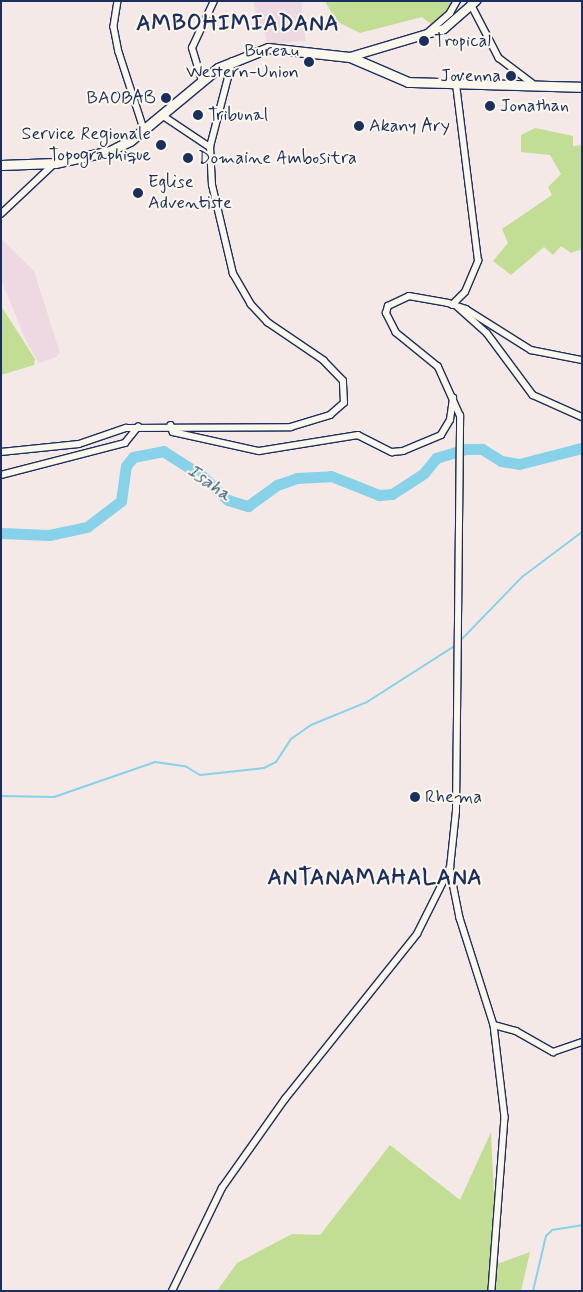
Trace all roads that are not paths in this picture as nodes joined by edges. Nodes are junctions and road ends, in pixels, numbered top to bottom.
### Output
1 (118, 1) edge
2 (214, 1) edge
3 (457, 1) edge
4 (473, 3) edge
5 (424, 37) junction
6 (350, 57) junction
7 (232, 62) junction
8 (202, 80) junction
9 (532, 84) junction
10 (456, 85) junction
11 (582, 87) edge
12 (162, 115) junction
13 (144, 129) junction
14 (210, 147) junction
15 (55, 163) junction
16 (1, 165) edge
17 (1, 214) edge
18 (455, 306) junction
19 (582, 360) edge
20 (453, 394) junction
21 (582, 417) edge
22 (171, 426) junction
23 (138, 427) junction
24 (1, 452) edge
25 (1, 475) edge
26 (450, 868) junction
27 (494, 1025) junction
28 (582, 1042) edge
29 (172, 1291) edge
30 (492, 1291) edge

1 - 13 street
2 - 8 street
3 - 5 street
4 - 5 street
4 - 9 street
5 - 6 street
6 - 7 main road
6 - 10 main road
7 - 8 main road
7 - 14 street
8 - 12 main road
9 - 10 main road
9 - 11 main road
10 - 18 street
12 - 13 main road
12 - 14 street
13 - 15 main road
14 - 22 street
15 - 16 main road
15 - 17 street
18 - 19 street
18 - 20 street
18 - 21 street
20 - 22 street
20 - 26 street
22 - 23 street
23 - 24 street
23 - 25 street
26 - 27 street
26 - 29 street
27 - 28 street
27 - 30 street

